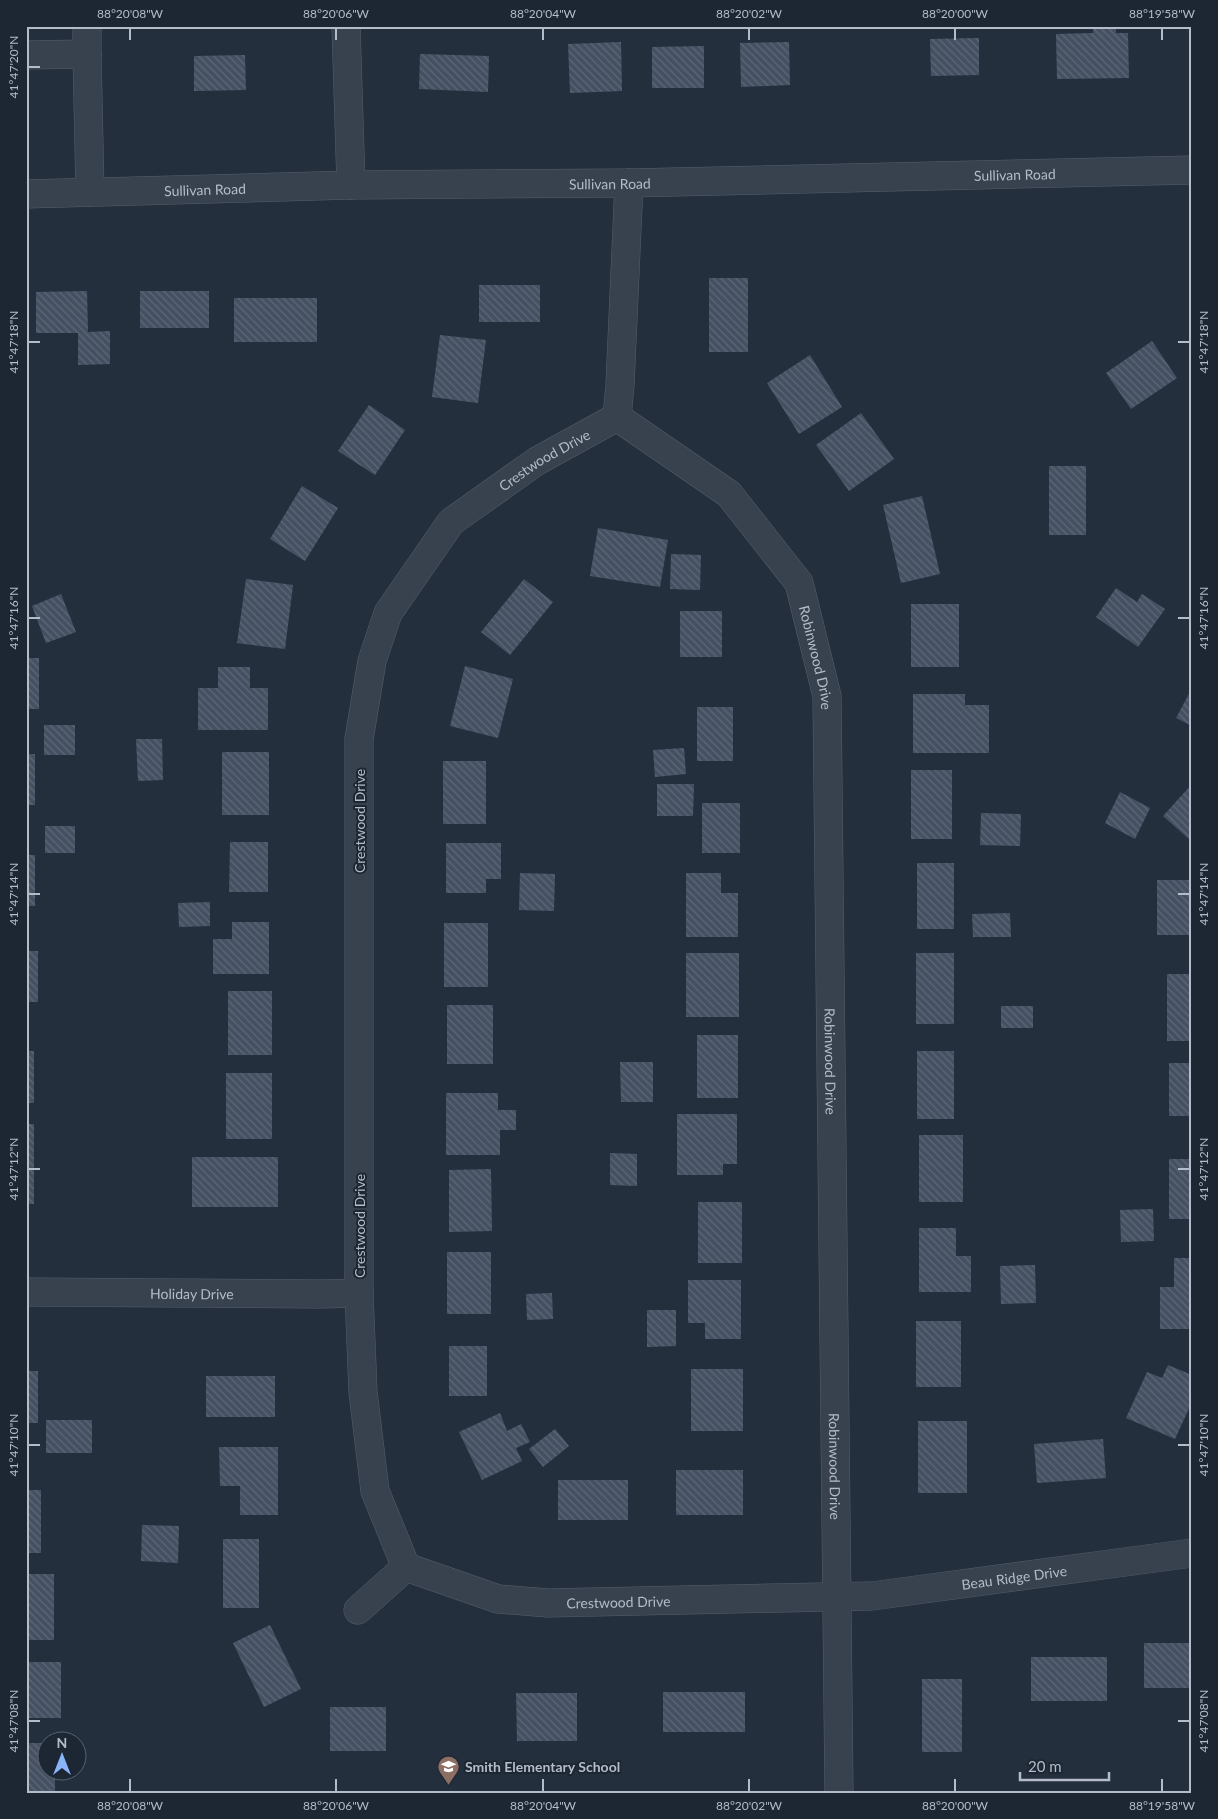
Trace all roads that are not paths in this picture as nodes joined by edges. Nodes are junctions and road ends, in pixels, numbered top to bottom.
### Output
1 (87, 26) edge
2 (346, 26) edge
3 (87, 54) junction
4 (26, 55) edge
5 (1192, 170) edge
6 (628, 183) junction
7 (351, 185) junction
8 (90, 192) junction
9 (26, 194) edge
10 (617, 417) junction
11 (26, 1292) edge
12 (359, 1293) junction
13 (1192, 1553) edge
14 (406, 1566) junction
15 (836, 1596) junction
16 (358, 1610) dead end
17 (839, 1793) edge

1 - 3 street
2 - 7 street
3 - 4 street
3 - 8 street
5 - 6 street, Sullivan Road
6 - 7 street, Sullivan Road
6 - 10 street
7 - 8 street, Sullivan Road
8 - 9 street, Sullivan Road
10 - 12 street, Crestwood Drive
10 - 15 street, Robinwood Drive
11 - 12 street, Holiday Drive
12 - 14 street, Crestwood Drive
13 - 15 street, Beau Ridge Drive
14 - 15 street, Crestwood Drive
14 - 16 street
15 - 17 street, Robinwood Drive

